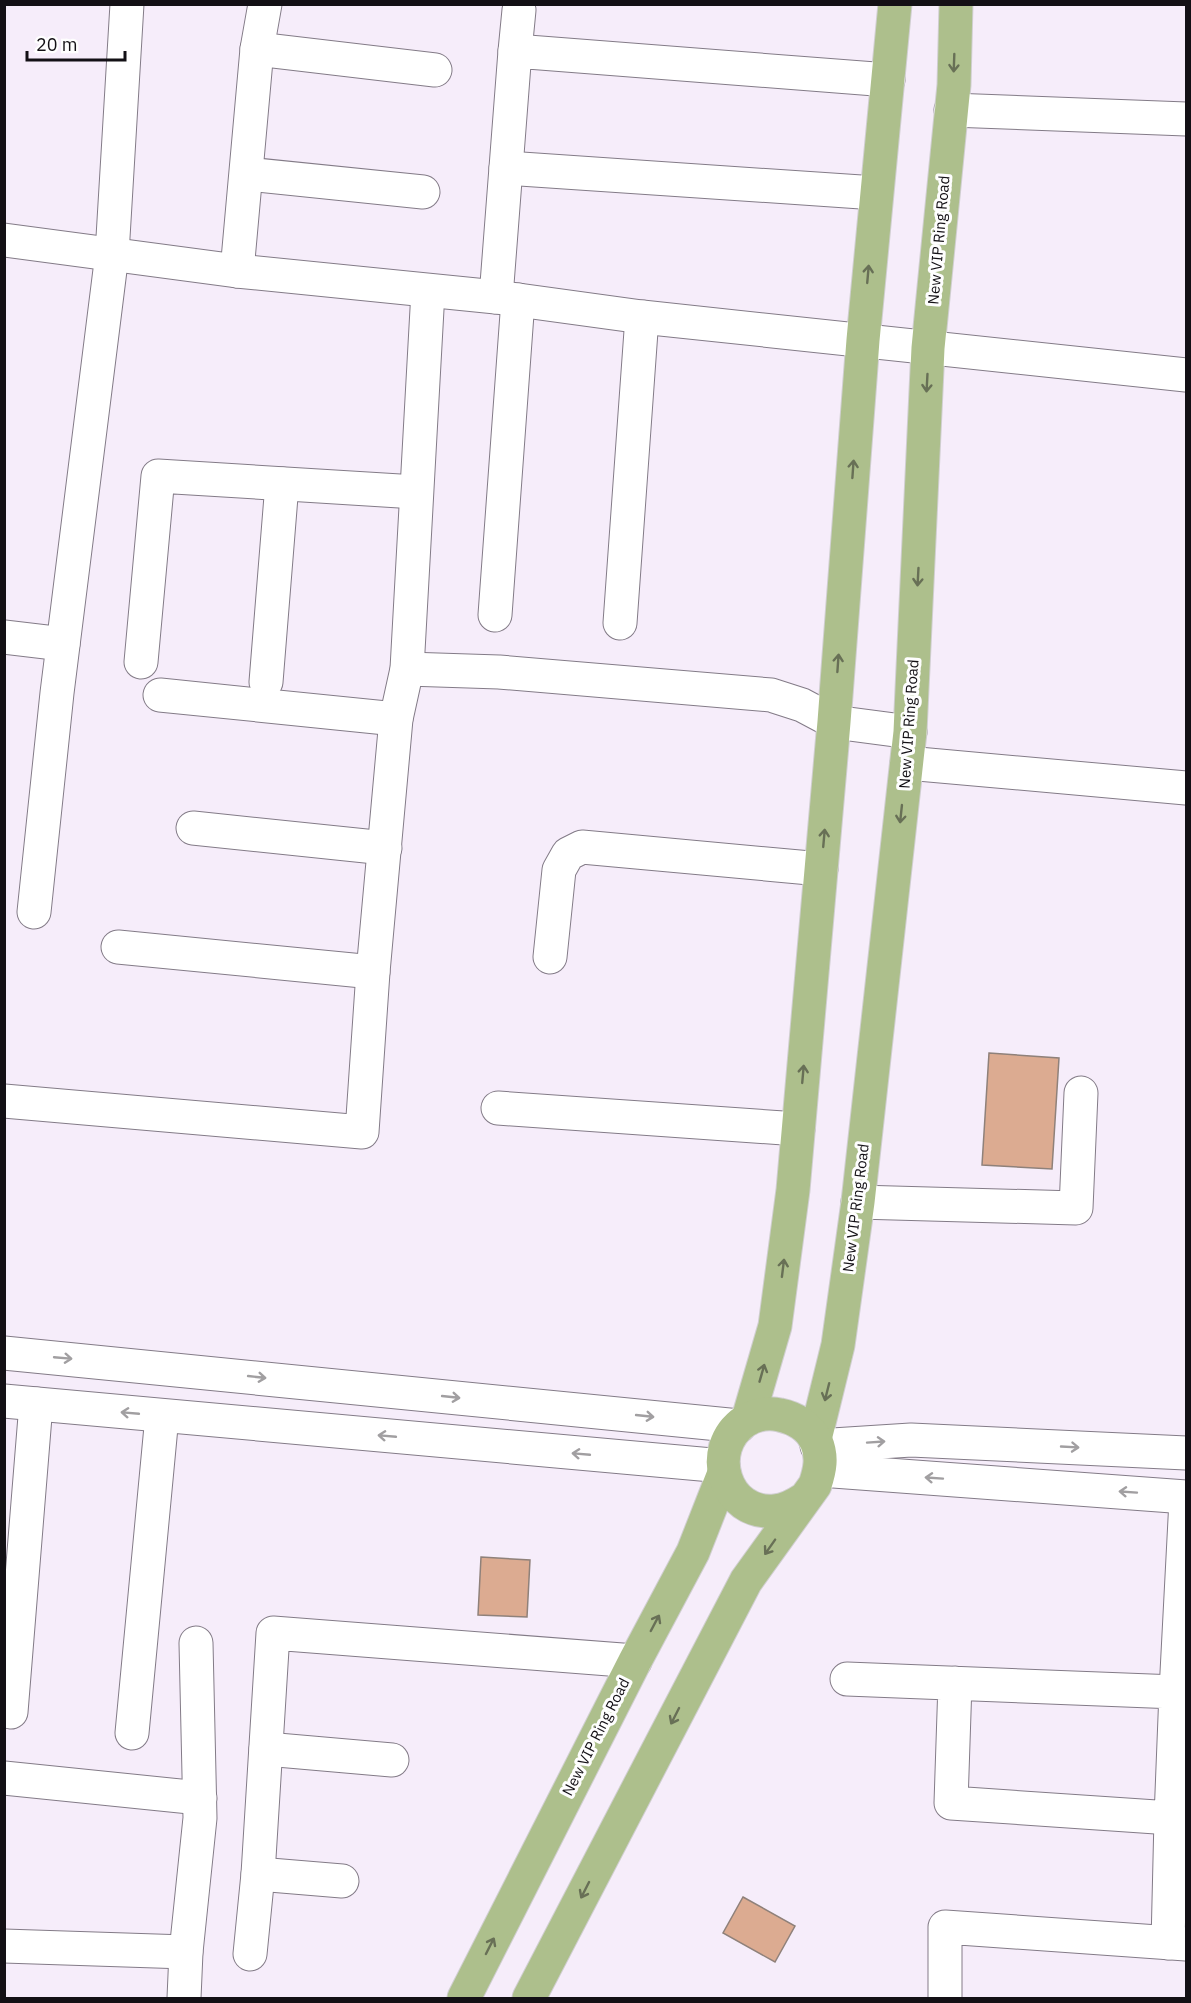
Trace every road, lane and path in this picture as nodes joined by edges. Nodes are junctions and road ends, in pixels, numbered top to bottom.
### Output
1 (128, 4) edge
2 (265, 4) edge
3 (895, 4) edge
4 (957, 4) edge
5 (519, 10) dead end
6 (257, 49) junction
7 (515, 51) junction
8 (435, 70) dead end
9 (888, 80) junction
10 (951, 110) junction
11 (1186, 119) edge
12 (506, 168) junction
13 (246, 174) junction
14 (423, 192) dead end
15 (876, 193) junction
16 (5, 243) edge
17 (112, 254) junction
18 (237, 271) junction
19 (428, 291) junction
20 (507, 299) junction
21 (642, 317) junction
22 (862, 340) junction
23 (928, 348) junction
24 (1186, 375) edge
25 (282, 484) junction
26 (416, 492) junction
27 (495, 615) dead end
28 (620, 623) dead end
29 (4, 637) edge
30 (63, 644) junction
31 (141, 662) dead end
32 (406, 669) junction
33 (266, 682) dead end
34 (160, 695) dead end
35 (396, 719) junction
36 (834, 722) junction
37 (909, 748) junction
38 (1186, 788) edge
39 (193, 828) dead end
40 (385, 848) junction
41 (821, 869) junction
42 (34, 912) dead end
43 (118, 947) dead end
44 (550, 957) dead end
45 (373, 972) junction
46 (1082, 1093) dead end
47 (4, 1101) edge
48 (498, 1108) dead end
49 (798, 1130) junction
50 (858, 1202) junction
51 (4, 1353) edge
52 (20, 1402) edge
53 (162, 1416) junction
54 (743, 1423) junction
55 (818, 1452) junction
56 (1186, 1453) edge
57 (723, 1470) junction
58 (1186, 1498) edge
59 (804, 1499) junction
60 (196, 1643) dead end
61 (635, 1661) junction
62 (848, 1679) dead end
63 (955, 1683) junction
64 (1181, 1693) edge
65 (11, 1712) dead end
66 (132, 1733) dead end
67 (266, 1749) junction
68 (392, 1760) dead end
69 (4, 1778) edge
70 (200, 1798) junction
71 (1179, 1818) edge
72 (258, 1874) junction
73 (342, 1881) dead end
74 (1177, 1943) edge
75 (4, 1946) edge
76 (186, 1952) junction
77 (250, 1954) dead end
78 (184, 1998) edge
79 (464, 1998) edge
80 (529, 1998) edge
81 (945, 1998) edge

1 - 17 street
2 - 6 street
3 - 9 main road
4 -> 10 main road, New VIP Ring Road
5 - 7 street
6 - 8 street
6 - 13 street
7 - 9 street
7 - 12 street
9 - 15 main road
10 - 11 street
10 - 23 main road, New VIP Ring Road
12 - 15 street
12 - 20 street
13 - 14 street
13 - 18 street
22 -> 15 main road
16 - 17 street
17 - 18 street
17 - 30 street
18 - 19 street
19 - 20 street
19 - 26 street
20 - 21 street
20 - 27 street
21 - 22 street
21 - 28 street
22 - 23 street
36 -> 22 main road
23 - 24 street
23 -> 37 main road, New VIP Ring Road
25 - 26 street
25 - 31 street
25 - 33 street
26 - 32 street
29 - 30 street
30 - 42 street
32 - 35 street
32 - 36 street
34 - 35 street
35 - 40 street
36 - 37 street
41 -> 36 main road
37 - 38 street
37 -> 50 main road, New VIP Ring Road
39 - 40 street
40 - 45 street
41 - 44 street
49 -> 41 main road
43 - 45 street
45 - 47 street
46 - 50 street
48 - 49 street
54 -> 49 main road
50 -> 55 main road, New VIP Ring Road
51 -> 54 street
53 -> 52 street
52 - 65 street
57 -> 53 street
53 - 66 street
54 - 55 main road
54 - 57 main road
55 -> 56 street
58 -> 55 street
55 - 59 main road
57 - 59 main road
61 -> 57 main road, New VIP Ring Road
58 - 64 street
59 -> 80 main road
60 - 70 street
61 - 67 street
79 -> 61 main road, New VIP Ring Road
62 - 63 street
63 - 64 street
63 - 71 street
64 - 71 street
67 - 68 street
67 - 72 street
69 - 70 street
70 - 76 street
71 - 74 street
72 - 73 street
72 - 77 street
74 - 81 street
75 - 76 street
76 - 78 street

